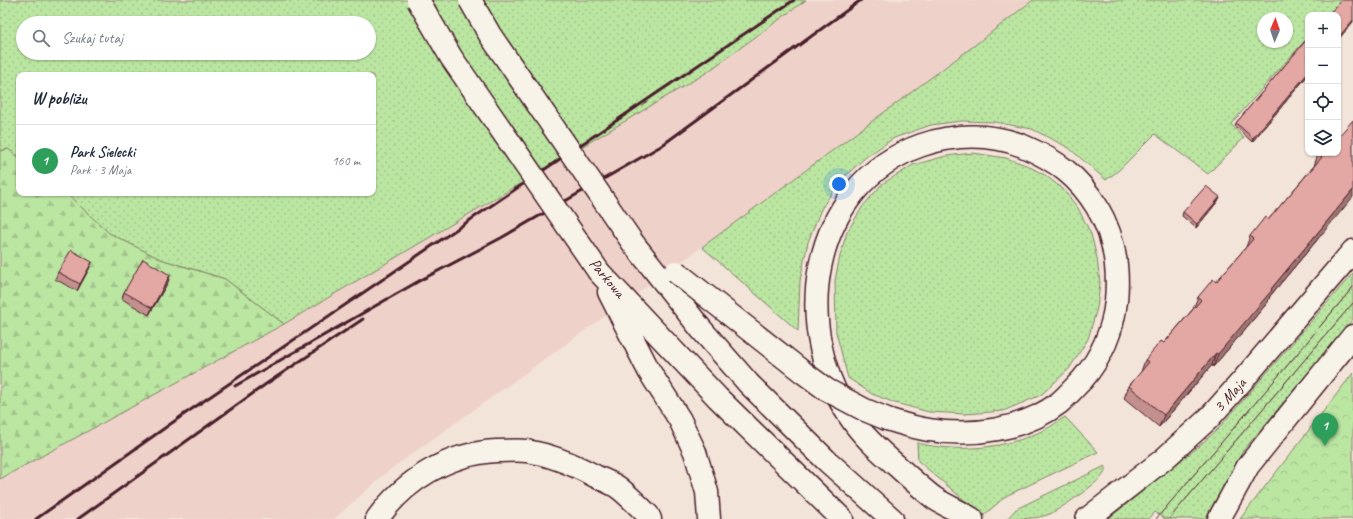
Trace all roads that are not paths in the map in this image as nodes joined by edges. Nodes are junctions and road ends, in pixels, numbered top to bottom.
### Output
1 (418, 0) edge
2 (470, 0) edge
3 (633, 243) junction
4 (1353, 251) edge
5 (599, 272) junction
6 (1353, 336) edge
7 (377, 519) edge
8 (650, 519) edge
9 (709, 519) edge
10 (842, 519) edge
11 (892, 519) edge
12 (972, 519) edge
13 (1084, 519) edge
14 (1219, 519) edge

1 - 5 street, Parkowa, bridge
2 - 3 street, bridge
3 - 11 street
3 - 12 street, bridge
4 - 13 street, 3 Maja
5 - 9 street
5 - 10 street, Parkowa
6 - 14 street
7 - 8 street

